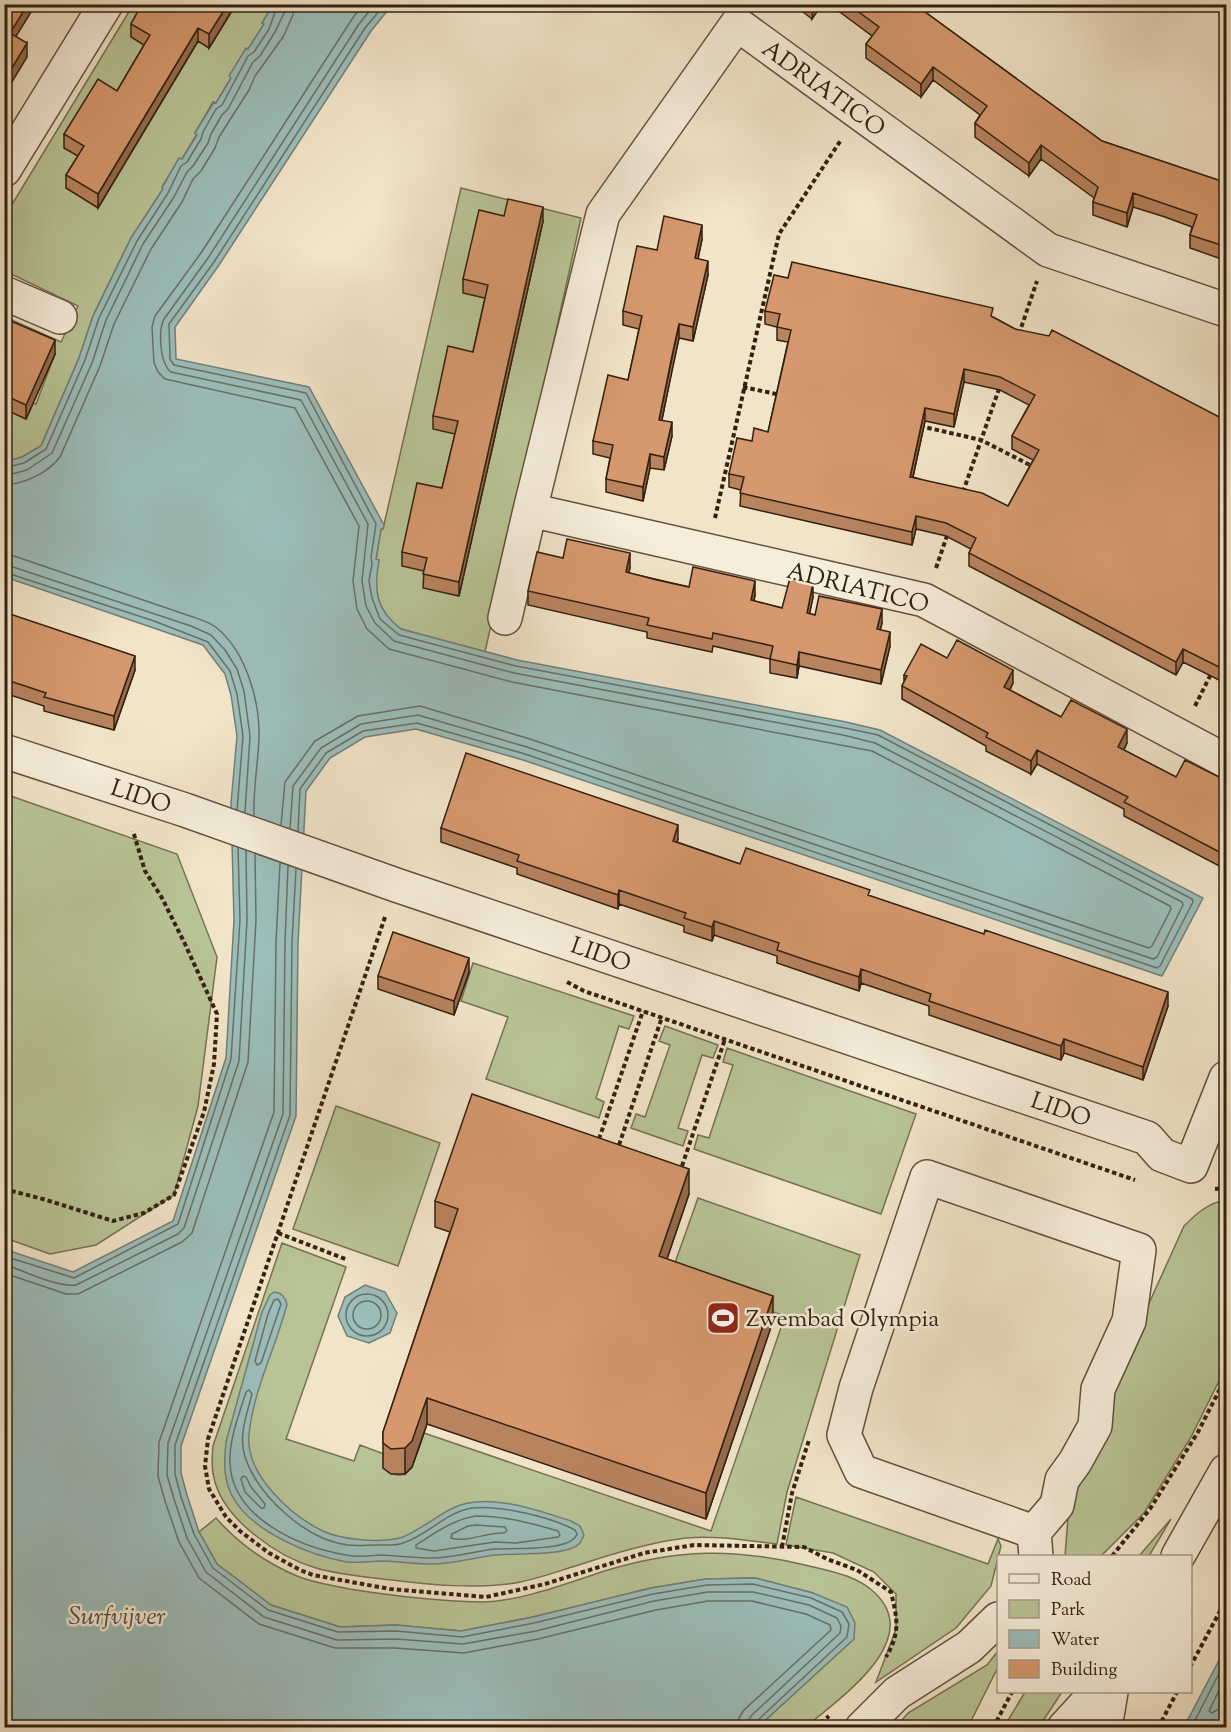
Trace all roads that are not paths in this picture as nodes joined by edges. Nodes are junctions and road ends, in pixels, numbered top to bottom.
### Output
1 (106, 4) edge
2 (4, 170) edge
3 (4, 293) edge
4 (1227, 310) edge
5 (60, 317) dead end
6 (530, 510) junction
7 (506, 618) dead end
8 (4, 750) edge
9 (1227, 761) edge
10 (1227, 1078) edge
11 (1227, 1471) edge
12 (1035, 1544) edge
13 (1180, 1555) edge
14 (997, 1621) edge
15 (1096, 1693) edge
16 (1111, 1693) edge
17 (848, 1719) edge
18 (1064, 1728) edge
19 (1105, 1728) edge

1 - 2 street
3 - 5 street
4 - 6 street, ADRIATICO
6 - 7 street, ADRIATICO
6 - 9 street, ADRIATICO
8 - 10 street, LIDO
11 - 13 street
12 - 12 street
14 - 17 street
15 - 18 street
16 - 19 street

